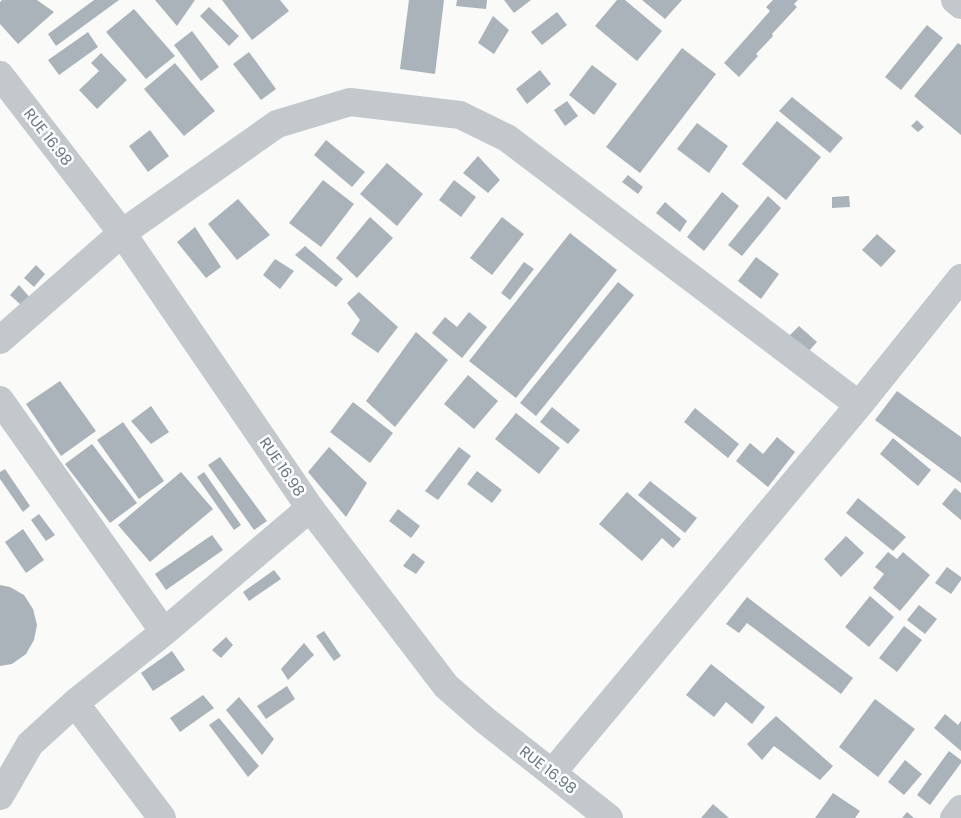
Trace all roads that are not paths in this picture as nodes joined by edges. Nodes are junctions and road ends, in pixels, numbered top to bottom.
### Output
1 (955, 0) edge
2 (961, 5) edge
3 (0, 75) edge
4 (122, 233) junction
5 (961, 278) edge
6 (0, 340) edge
7 (0, 400) edge
8 (860, 405) junction
9 (310, 508) junction
10 (164, 632) junction
11 (75, 703) junction
12 (552, 773) junction
13 (0, 796) edge
14 (961, 809) edge
15 (162, 818) edge
16 (609, 818) edge
17 (954, 818) edge

1 - 2 street
3 - 4 street, RUE 16.98
4 - 6 street
4 - 8 street
4 - 9 street, RUE 16.98
5 - 8 street
7 - 10 street
8 - 12 street
9 - 10 street
9 - 12 street, RUE 16.98
10 - 11 street
11 - 13 street
11 - 15 street
12 - 16 street, RUE 16.98
14 - 17 street

